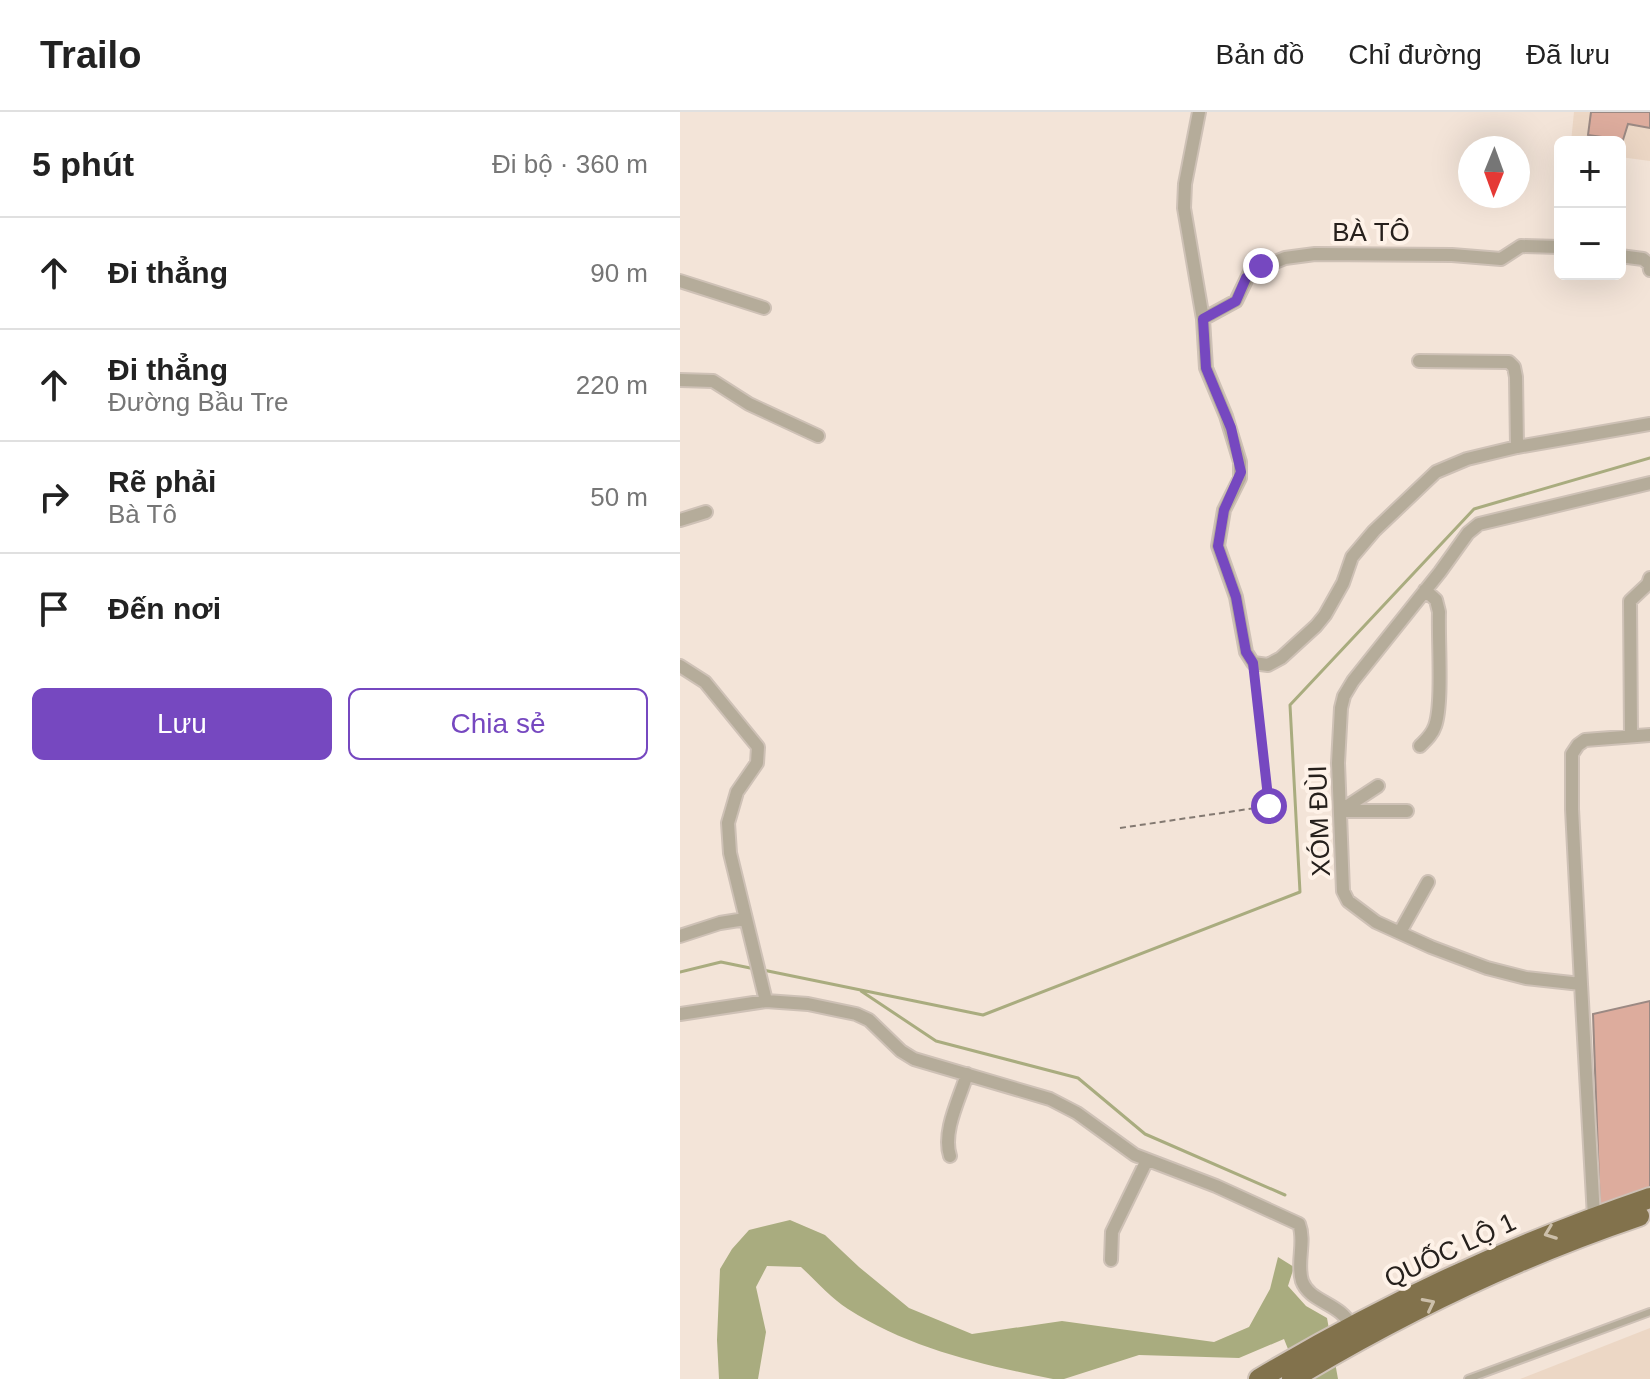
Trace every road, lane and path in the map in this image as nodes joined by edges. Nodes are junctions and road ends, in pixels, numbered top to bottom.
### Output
1 (1199, 112) edge
2 (1554, 247) edge
3 (1626, 257) edge
4 (1650, 270) edge
5 (680, 281) edge
6 (764, 308) dead end
7 (1203, 319) junction
8 (1419, 361) dead end
9 (680, 380) edge
10 (1650, 424) edge
11 (818, 436) dead end
12 (1517, 447) junction
13 (1650, 483) edge
14 (706, 512) dead end
15 (680, 520) edge
16 (1650, 578) edge
17 (1425, 590) junction
18 (1253, 663) junction
19 (680, 666) edge
20 (1650, 735) edge
21 (1631, 736) junction
22 (1420, 746) dead end
23 (1378, 786) dead end
24 (1340, 811) junction
25 (1407, 811) dead end
26 (1120, 828) dead end
27 (1428, 882) dead end
28 (745, 919) junction
29 (1400, 932) junction
30 (680, 936) edge
31 (1581, 984) junction
32 (766, 1001) junction
33 (680, 1014) edge
34 (967, 1074) junction
35 (950, 1156) dead end
36 (1147, 1160) junction
37 (1650, 1198) edge
38 (1650, 1213) edge
39 (1594, 1217) junction
40 (1111, 1260) dead end
41 (1650, 1312) edge
42 (1349, 1334) junction
43 (1286, 1373) edge
44 (1259, 1379) edge
45 (1468, 1379) edge

1 - 7 street
2 - 7 street, BÀ TÔ
3 - 4 street
5 - 6 street
7 - 18 street
8 - 12 street
9 - 11 street
10 - 12 street
12 - 18 street
13 - 17 street, XÓM ĐÙI
14 - 15 street
16 - 21 street
17 - 22 street
17 - 24 street, XÓM ĐÙI
18 - 26 path
19 - 28 street
20 - 21 street
21 - 31 street
23 - 24 street
24 - 25 street
24 - 29 street, XÓM ĐÙI
27 - 29 street
28 - 30 street
28 - 32 street
29 - 31 street, XÓM ĐÙI
31 - 39 street
32 - 33 street
32 - 34 street
34 - 35 street
34 - 36 street
36 - 40 street
36 - 42 street
37 - 39 highway, QUỐC LỘ 1
42 -> 38 highway, QUỐC LỘ 1
39 -> 42 highway, QUỐC LỘ 1
41 - 45 lane
42 - 43 highway, QUỐC LỘ 1
43 - 44 highway, QUỐC LỘ 1

